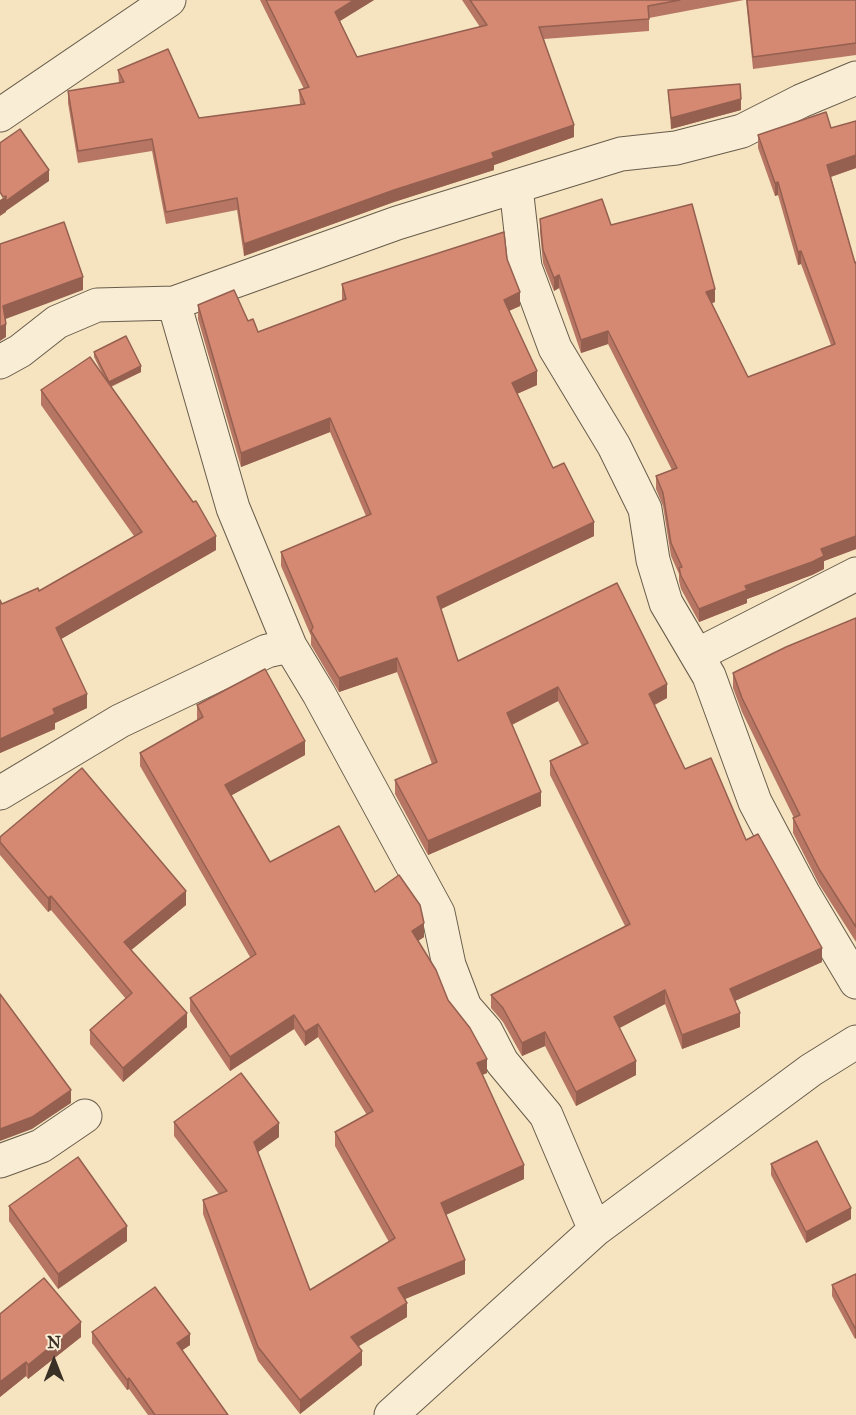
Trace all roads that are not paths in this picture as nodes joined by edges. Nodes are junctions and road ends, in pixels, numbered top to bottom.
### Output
1 (169, 0) edge
2 (856, 78) edge
3 (0, 115) edge
4 (516, 187) junction
5 (174, 303) junction
6 (0, 362) edge
7 (856, 574) edge
8 (290, 646) junction
9 (697, 655) junction
10 (0, 792) edge
11 (856, 982) edge
12 (856, 1042) edge
13 (85, 1116) dead end
14 (0, 1161) edge
15 (595, 1230) junction
16 (392, 1415) edge

1 - 3 street
2 - 4 street
4 - 5 street
4 - 9 street
5 - 6 street
5 - 8 street
7 - 9 street
8 - 10 street
8 - 15 street
9 - 11 street
12 - 15 street
13 - 14 street
15 - 16 street

